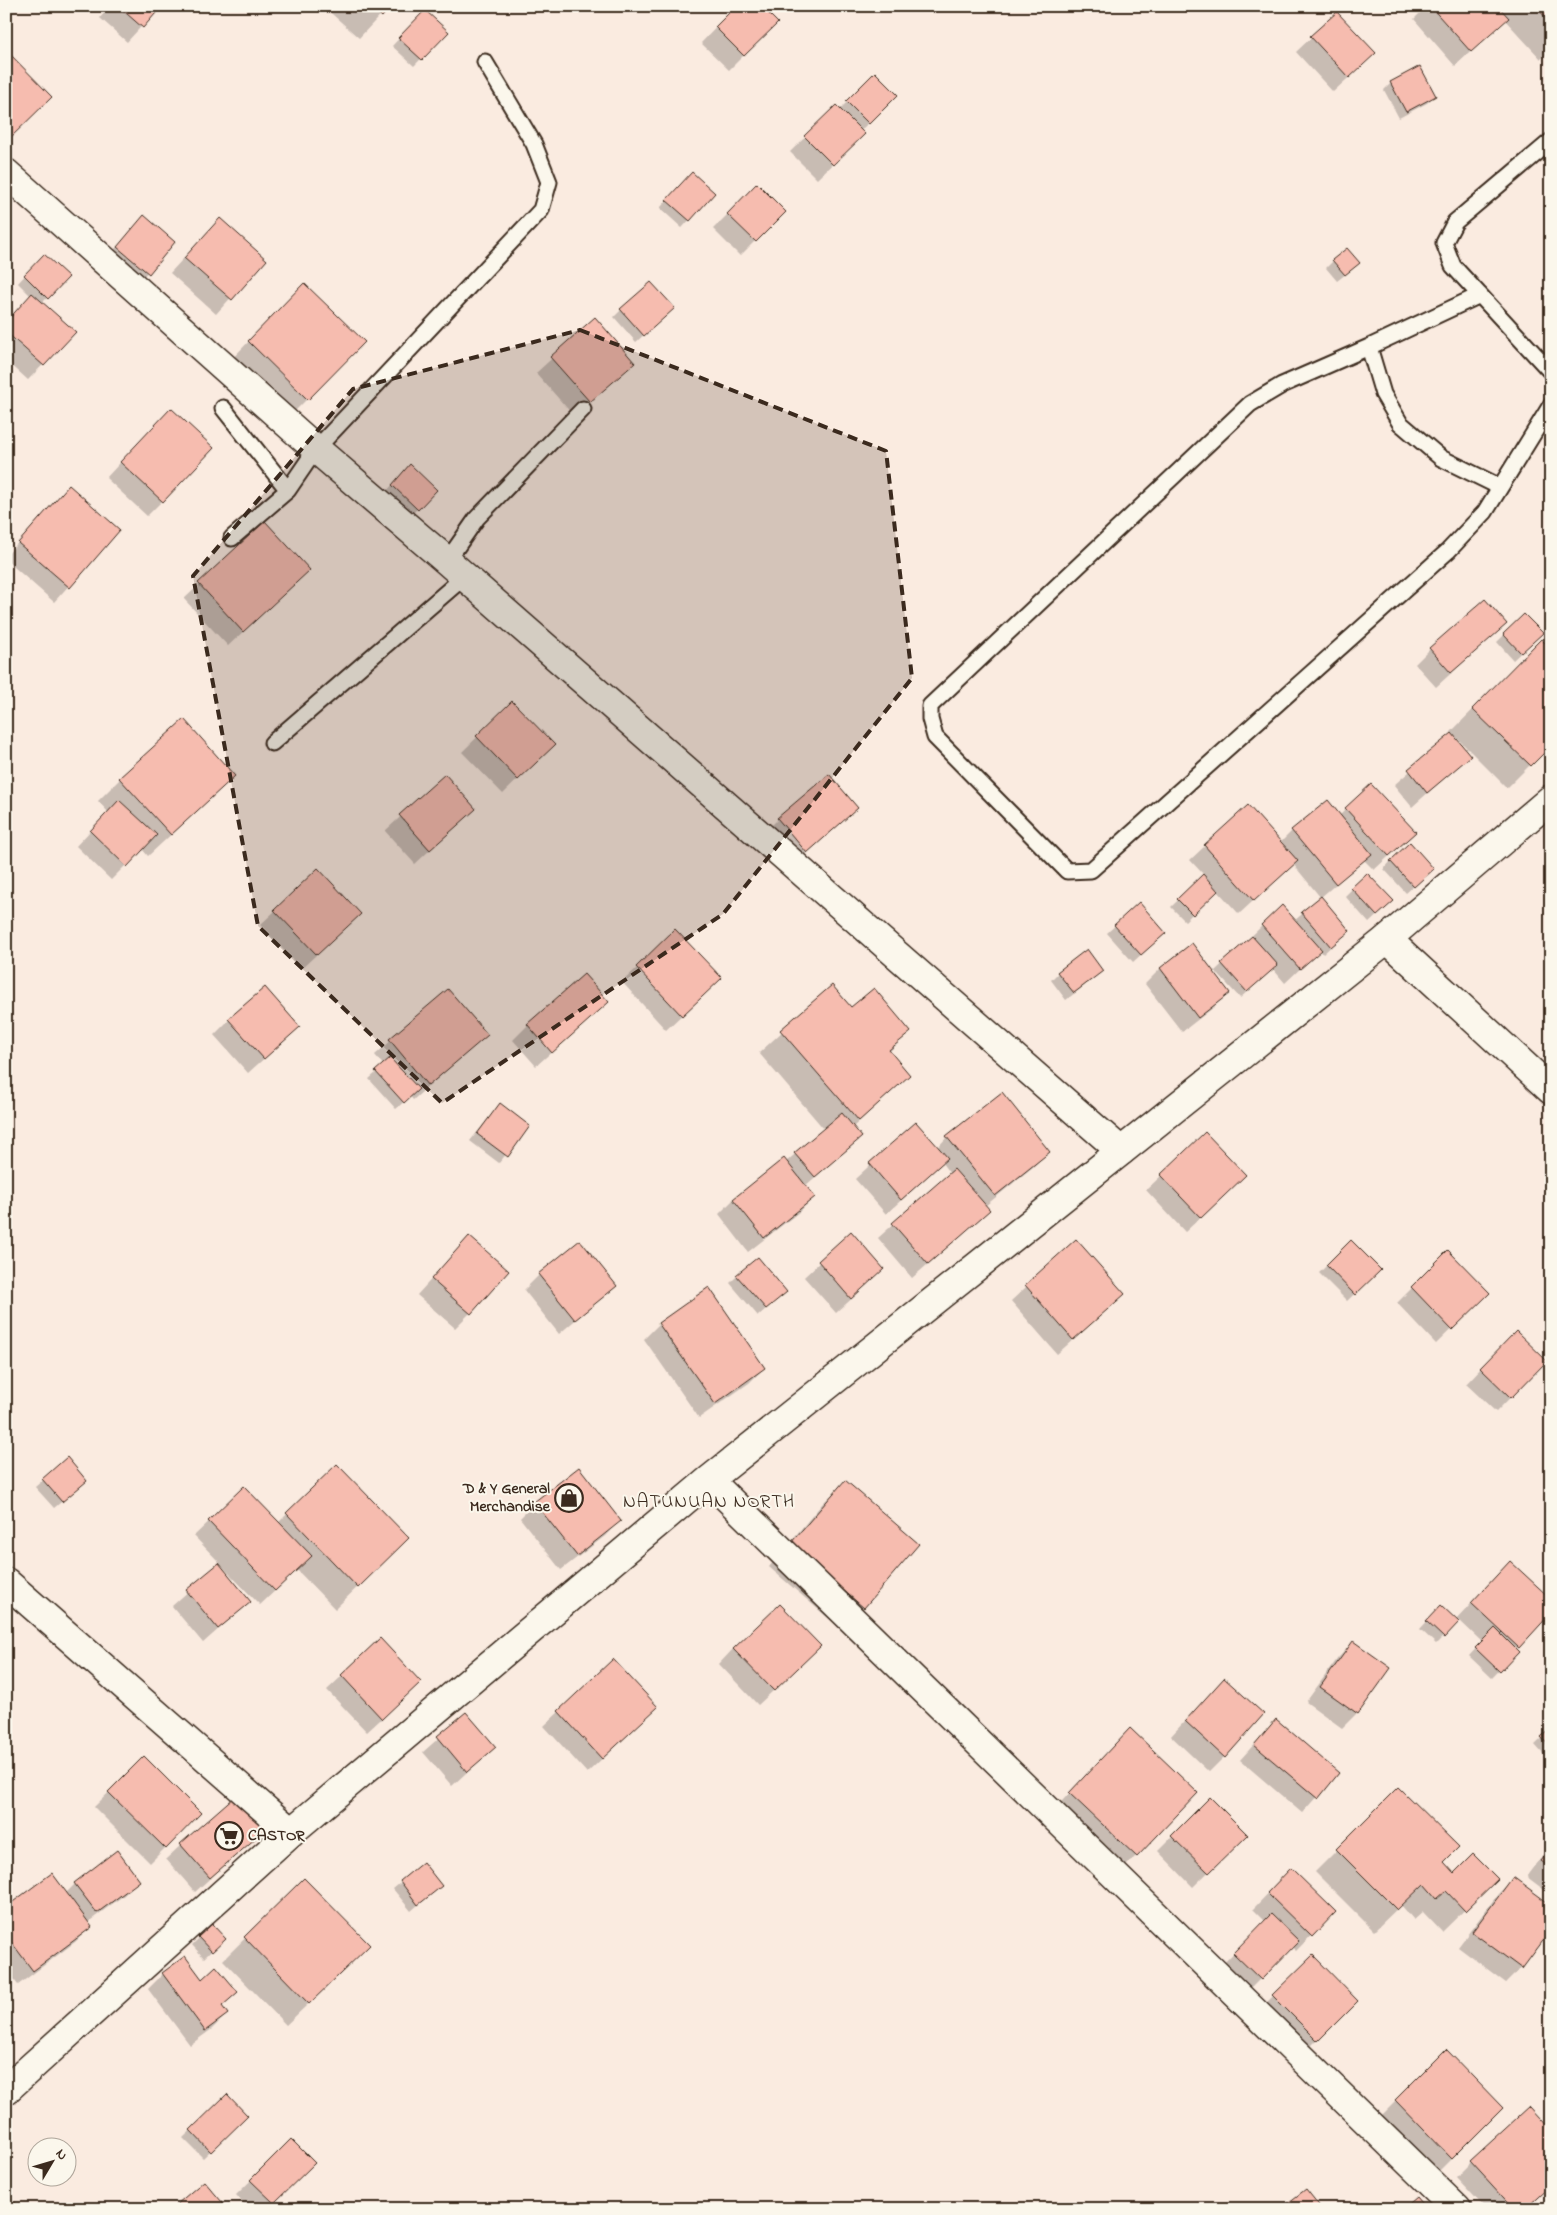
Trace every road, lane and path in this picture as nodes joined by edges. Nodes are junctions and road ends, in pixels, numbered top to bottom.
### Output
1 (485, 62) dead end
2 (1551, 141) edge
3 (6, 173) edge
4 (1480, 295) junction
5 (1370, 348) junction
6 (1551, 372) edge
7 (1551, 405) edge
8 (223, 408) dead end
9 (583, 409) dead end
10 (316, 450) junction
11 (1500, 487) junction
12 (288, 490) junction
13 (232, 538) dead end
14 (455, 569) junction
15 (272, 743) dead end
16 (1551, 799) edge
17 (1387, 940) junction
18 (1551, 1090) edge
19 (1121, 1151) junction
20 (709, 1480) junction
21 (6, 1582) edge
22 (291, 1832) junction
23 (6, 2090) edge
24 (1457, 2209) edge

1 - 10 lane
2 - 4 lane
3 - 10 street
4 - 5 lane
4 - 6 lane
5 - 11 lane
5 - 11 lane
7 - 11 lane
8 - 12 lane
9 - 14 lane
10 - 12 lane
10 - 14 street
12 - 13 lane
14 - 15 lane
14 - 19 street
16 - 17 street
17 - 18 street
17 - 19 street
19 - 20 street
20 - 22 street
20 - 24 street
21 - 22 street
22 - 23 street

